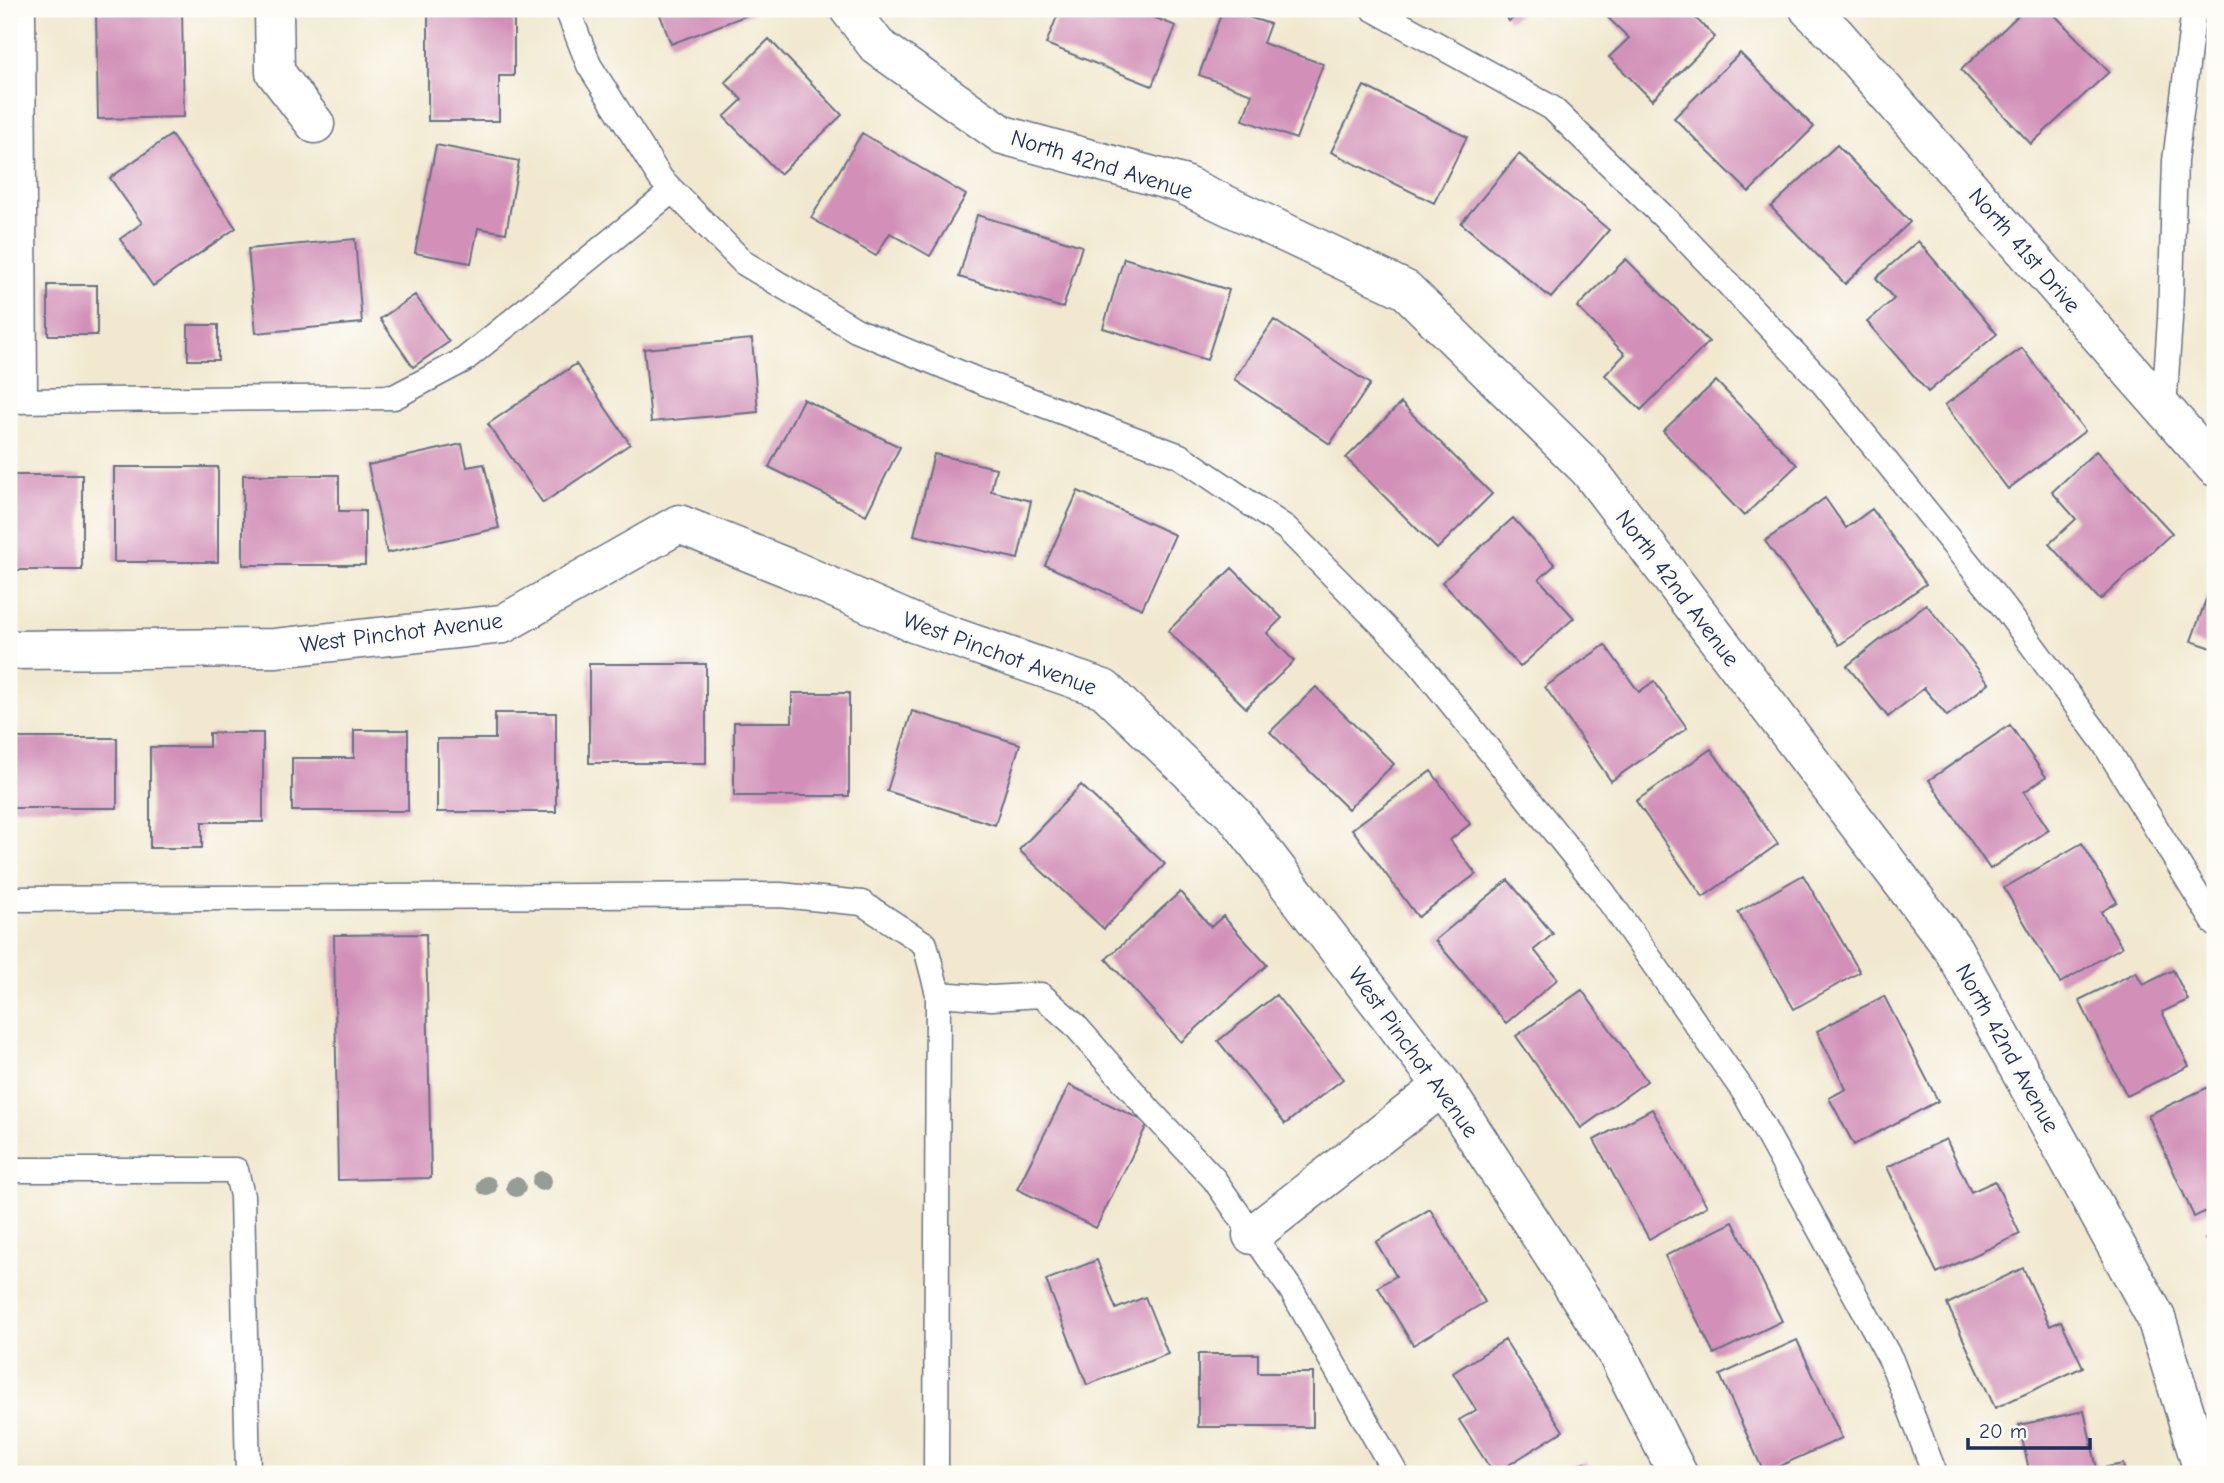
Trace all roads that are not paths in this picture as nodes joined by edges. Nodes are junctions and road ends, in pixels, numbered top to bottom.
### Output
1 (23, 9) edge
2 (274, 9) edge
3 (567, 9) edge
4 (849, 9) edge
5 (1373, 9) edge
6 (2194, 9) edge
7 (1833, 17) edge
8 (315, 124) dead end
9 (673, 191) junction
10 (17, 401) edge
11 (2164, 408) junction
12 (2215, 467) edge
13 (9, 650) edge
14 (9, 899) edge
15 (2215, 924) edge
16 (938, 994) junction
17 (1443, 1086) junction
18 (9, 1170) edge
19 (1252, 1234) junction
20 (248, 1474) edge
21 (936, 1474) edge
22 (1395, 1474) edge
23 (1678, 1474) edge
24 (1936, 1474) edge
25 (2204, 1474) edge

1 - 10 lane
2 - 8 street
3 - 9 lane
4 - 25 street, North 42nd Avenue
5 - 15 lane
6 - 11 lane
7 - 11 street, North 41st Drive
9 - 10 lane
9 - 24 lane
11 - 12 street, North 41st Drive
13 - 17 street, West Pinchot Avenue
14 - 16 lane
16 - 19 lane
16 - 21 lane
17 - 19 street
17 - 23 street, West Pinchot Avenue
18 - 20 lane
19 - 22 lane

